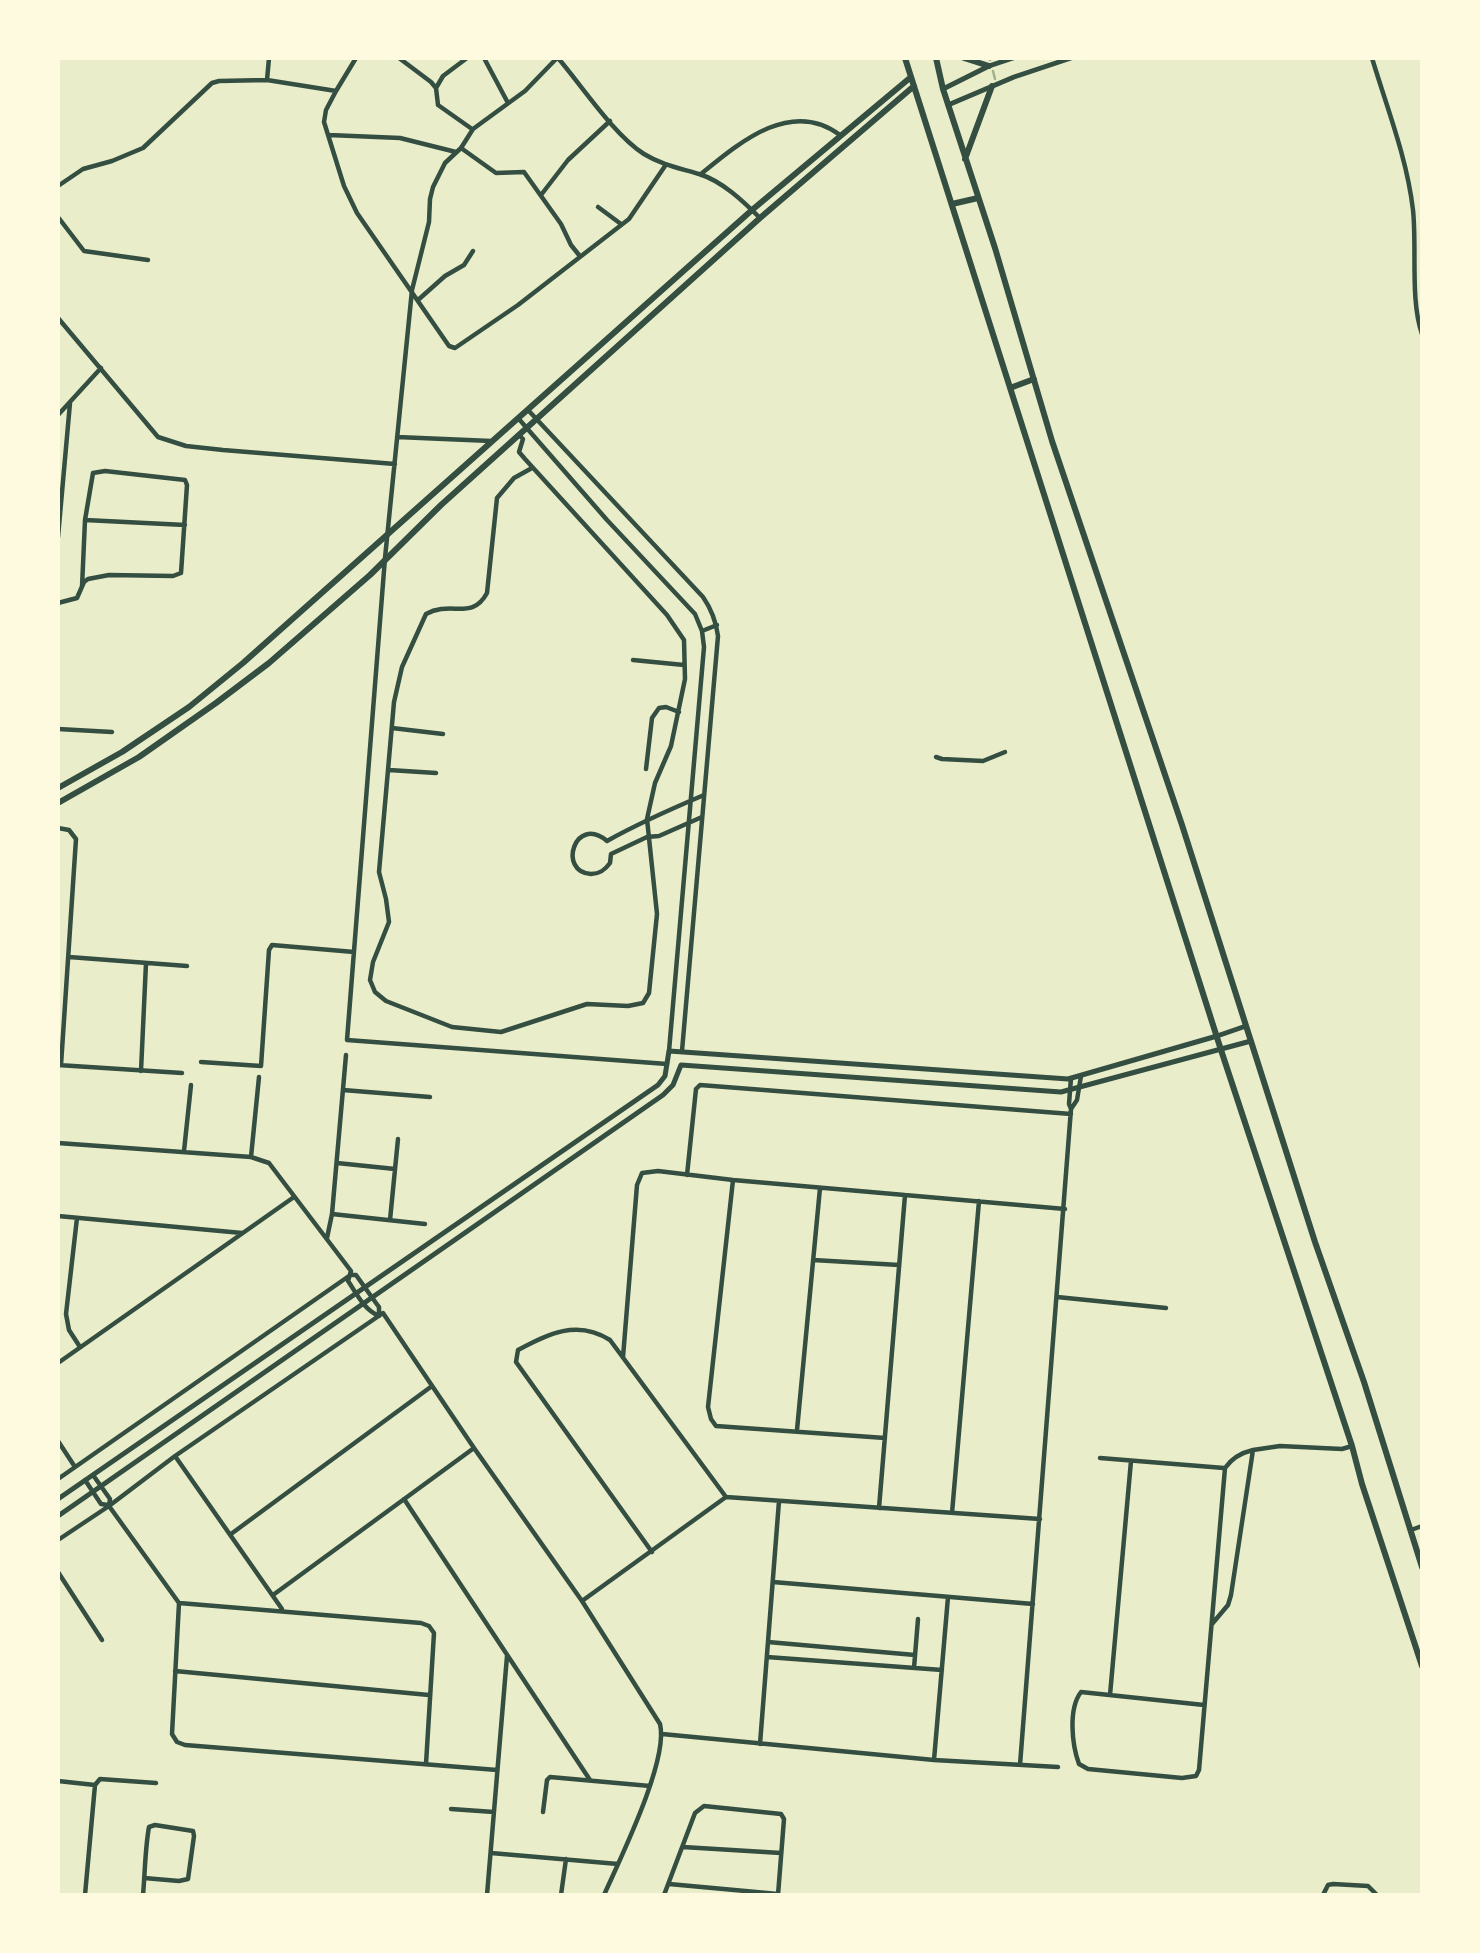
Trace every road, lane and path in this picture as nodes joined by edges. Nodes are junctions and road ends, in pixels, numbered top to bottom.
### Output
1 (269, 58) edge
2 (356, 58) edge
3 (399, 58) edge
4 (467, 58) edge
5 (484, 58) edge
6 (558, 58) edge
7 (905, 58) edge
8 (936, 58) edge
9 (964, 58) edge
10 (1013, 58) edge
11 (1071, 58) edge
12 (1372, 58) edge
13 (989, 66) junction
14 (911, 77) junction
15 (267, 80) junction
16 (914, 86) junction
17 (992, 86) junction
18 (436, 88) junction
19 (943, 89) junction
20 (336, 91) junction
21 (508, 103) junction
22 (948, 104) junction
23 (610, 121) junction
24 (473, 129) junction
25 (329, 135) junction
26 (840, 135) junction
27 (461, 148) junction
28 (456, 153) junction
29 (965, 159) junction
30 (665, 166) junction
31 (701, 174) junction
32 (58, 186) edge
33 (541, 195) junction
34 (978, 198) junction
35 (952, 204) junction
36 (598, 207) dead end
37 (752, 210) junction
38 (58, 217) edge
39 (760, 218) junction
40 (621, 224) junction
41 (473, 251) dead end
42 (579, 255) junction
43 (148, 260) dead end
44 (412, 290) junction
45 (418, 300) junction
46 (58, 318) edge
47 (1422, 334) edge
48 (101, 368) junction
49 (1034, 379) junction
50 (1010, 388) junction
51 (70, 403) junction
52 (527, 409) junction
53 (58, 415) edge
54 (517, 418) junction
55 (537, 419) junction
56 (527, 428) junction
57 (519, 435) junction
58 (397, 437) junction
59 (494, 441) junction
60 (395, 464) junction
61 (532, 468) junction
62 (59, 497) edge
63 (85, 520) junction
64 (185, 525) junction
65 (58, 527) edge
66 (388, 535) junction
67 (58, 537) edge
68 (385, 558) junction
69 (82, 587) junction
70 (58, 603) edge
71 (717, 625) junction
72 (702, 631) junction
73 (633, 660) dead end
74 (684, 665) junction
75 (701, 676) junction
76 (715, 677) junction
77 (679, 712) junction
78 (697, 722) junction
79 (710, 723) junction
80 (392, 728) junction
81 (58, 729) edge
82 (112, 732) dead end
83 (443, 734) dead end
84 (1005, 752) dead end
85 (936, 757) dead end
86 (389, 769) junction
87 (646, 769) dead end
88 (436, 773) dead end
89 (58, 788) edge
90 (705, 795) junction
91 (691, 801) junction
92 (58, 803) edge
93 (702, 817) junction
94 (647, 819) junction
95 (689, 822) junction
96 (58, 828) edge
97 (647, 837) junction
98 (354, 952) junction
99 (69, 957) junction
100 (146, 963) junction
101 (187, 966) dead end
102 (1246, 1026) junction
103 (1217, 1037) junction
104 (1251, 1041) junction
105 (1221, 1050) junction
106 (669, 1051) junction
107 (682, 1051) junction
108 (346, 1055) dead end
109 (201, 1062) dead end
110 (59, 1065) edge
111 (667, 1065) junction
112 (681, 1065) junction
113 (141, 1070) junction
114 (182, 1073) dead end
115 (1081, 1076) junction
116 (259, 1077) dead end
117 (1071, 1078) junction
118 (191, 1085) dead end
119 (1078, 1089) junction
120 (343, 1090) junction
121 (1069, 1091) junction
122 (430, 1097) dead end
123 (1071, 1112) junction
124 (398, 1139) dead end
125 (58, 1143) edge
126 (184, 1151) junction
127 (251, 1157) junction
128 (337, 1163) junction
129 (395, 1169) junction
130 (687, 1175) junction
131 (733, 1180) junction
132 (820, 1188) junction
133 (905, 1195) junction
134 (294, 1196) junction
135 (979, 1202) junction
136 (1065, 1209) junction
137 (332, 1214) junction
138 (58, 1216) edge
139 (77, 1218) junction
140 (390, 1220) junction
141 (425, 1224) dead end
142 (242, 1233) junction
143 (327, 1239) junction
144 (813, 1260) junction
145 (900, 1265) junction
146 (350, 1275) junction
147 (365, 1288) junction
148 (356, 1293) junction
149 (1057, 1297) junction
150 (373, 1298) junction
151 (364, 1304) junction
152 (1166, 1308) dead end
153 (379, 1316) junction
154 (80, 1347) junction
155 (623, 1357) junction
156 (58, 1363) edge
157 (432, 1386) junction
158 (797, 1430) junction
159 (885, 1438) junction
160 (58, 1441) edge
161 (1352, 1446) junction
162 (474, 1448) junction
163 (1253, 1450) junction
164 (175, 1456) junction
165 (1100, 1458) dead end
166 (1131, 1461) junction
167 (75, 1467) junction
168 (1224, 1468) junction
169 (93, 1475) junction
170 (58, 1479) edge
171 (85, 1480) junction
172 (101, 1486) junction
173 (93, 1492) junction
174 (726, 1497) junction
175 (58, 1499) edge
176 (404, 1499) junction
177 (779, 1501) junction
178 (109, 1506) junction
179 (880, 1508) junction
180 (951, 1513) junction
181 (58, 1516) edge
182 (1040, 1518) junction
183 (1422, 1526) edge
184 (1411, 1530) junction
185 (230, 1534) junction
186 (58, 1540) edge
187 (652, 1552) junction
188 (1422, 1567) edge
189 (58, 1573) edge
190 (773, 1582) junction
191 (274, 1595) junction
192 (948, 1597) junction
193 (582, 1601) junction
194 (179, 1603) junction
195 (1033, 1604) junction
196 (282, 1610) junction
197 (918, 1619) dead end
198 (1210, 1626) junction
199 (103, 1640) dead end
200 (768, 1642) junction
201 (507, 1655) junction
202 (915, 1655) junction
203 (767, 1657) junction
204 (1422, 1666) edge
205 (914, 1668) junction
206 (942, 1670) junction
207 (175, 1671) junction
208 (429, 1695) junction
209 (1110, 1695) junction
210 (1204, 1705) junction
211 (662, 1734) junction
212 (760, 1744) junction
213 (934, 1760) junction
214 (426, 1764) junction
215 (1020, 1765) junction
216 (1059, 1768) dead end
217 (498, 1770) junction
218 (590, 1780) junction
219 (58, 1781) edge
220 (156, 1783) dead end
221 (95, 1785) junction
222 (650, 1786) junction
223 (451, 1809) dead end
224 (494, 1812) junction
225 (543, 1812) dead end
226 (683, 1847) junction
227 (491, 1853) junction
228 (781, 1853) junction
229 (566, 1859) junction
230 (618, 1864) junction
231 (145, 1878) junction
232 (668, 1884) junction
233 (85, 1895) edge
234 (144, 1895) edge
235 (487, 1895) edge
236 (561, 1895) edge
237 (604, 1895) edge
238 (664, 1895) edge
239 (778, 1895) edge
240 (1323, 1895) edge
241 (1377, 1895) edge

1 - 15 street
2 - 20 street
3 - 18 street
4 - 18 street
5 - 21 street
6 - 21 street
6 - 23 street
7 - 14 main road
8 - 19 main road
9 - 13 main road
10 - 13 street
11 - 17 street
12 - 47 street
13 - 19 street
14 - 16 main road
14 - 26 main road
15 - 20 street
15 - 32 street
16 - 35 main road
16 - 39 main road
17 - 22 street
17 - 29 main road
18 - 24 street
19 - 22 main road
20 - 25 street
21 - 24 street
22 - 29 main road
23 - 30 street
23 - 33 street
24 - 27 street
25 - 28 street
25 - 44 street
26 - 31 street
26 - 37 main road
27 - 28 street
27 - 33 street
28 - 44 street
29 - 34 main road
30 - 31 street
30 - 40 street
31 - 37 street
33 - 42 street
34 - 35 main road
34 - 49 main road
35 - 50 main road
36 - 40 street
37 - 39 street
37 - 52 main road
38 - 43 street
39 - 55 main road
40 - 42 street
41 - 45 street
42 - 45 street
44 - 45 street
44 - 58 street
46 - 48 street
48 - 51 street
48 - 60 street
49 - 50 main road
49 - 102 main road
50 - 103 main road
51 - 53 street
51 - 62 street
52 - 54 main road
52 - 55 street
54 - 56 street
54 - 59 main road
55 - 56 main road
55 - 71 street
56 - 57 main road
56 - 72 street
57 - 61 street
57 - 68 main road
58 - 59 street
58 - 60 street
59 - 66 main road
60 - 66 street
61 - 74 street
61 - 80 street
62 - 65 street
63 - 64 street
63 - 64 street
63 - 69 street
64 - 69 street
65 - 67 street
66 - 68 street
66 - 89 main road
68 - 92 main road
68 - 98 street
69 - 70 street
71 - 72 street
71 - 76 street
72 - 75 street
73 - 74 street
74 - 77 street
75 - 76 street
75 - 78 street
76 - 79 street
77 - 87 street
77 - 94 street
78 - 79 street
78 - 91 street
79 - 90 street
80 - 83 street
80 - 86 street
81 - 82 street
84 - 85 street
86 - 88 street
86 - 97 street
90 - 91 street
90 - 93 street
91 - 94 street
91 - 95 street
93 - 95 street
93 - 107 street
94 - 97 street
94 - 97 street
95 - 97 street
95 - 106 street
96 - 99 street
98 - 109 street
98 - 111 street
99 - 100 street
99 - 110 street
100 - 101 street
100 - 113 street
102 - 103 street
102 - 104 main road
103 - 105 main road
103 - 115 street
104 - 105 street
104 - 184 main road
105 - 119 street
105 - 161 main road
106 - 107 street
106 - 111 street
107 - 112 street
107 - 117 street
108 - 120 street
110 - 113 street
111 - 112 street
111 - 147 street
112 - 121 street
112 - 150 street
113 - 114 street
115 - 117 street
115 - 119 street
116 - 127 street
117 - 121 street
118 - 126 street
119 - 121 street
119 - 123 street
120 - 122 street
120 - 128 street
121 - 123 street
123 - 130 street
123 - 136 street
124 - 129 street
125 - 126 street
126 - 127 street
127 - 134 street
128 - 129 street
128 - 137 street
129 - 140 street
130 - 131 street
130 - 155 street
131 - 132 street
131 - 158 street
132 - 133 street
132 - 144 street
133 - 135 street
133 - 145 street
134 - 142 street
134 - 143 street
135 - 136 street
135 - 180 street
136 - 149 street
137 - 140 street
137 - 143 street
138 - 139 street
139 - 142 street
139 - 154 street
140 - 141 street
142 - 154 street
143 - 146 street
144 - 145 street
144 - 158 street
145 - 159 street
146 - 147 street
146 - 148 street
146 - 167 street
147 - 148 street
147 - 150 street
148 - 151 street
148 - 169 street
149 - 152 street
149 - 182 street
150 - 151 street
150 - 153 street
151 - 153 street
151 - 172 street
153 - 157 street
153 - 164 street
154 - 156 street
155 - 174 street
155 - 187 street
157 - 162 street
157 - 185 street
158 - 159 street
159 - 179 street
160 - 167 street
161 - 163 street
161 - 204 main road
162 - 176 street
162 - 193 street
163 - 168 street
163 - 198 street
164 - 178 street
164 - 185 street
165 - 166 street
166 - 168 street
166 - 209 street
167 - 170 street
168 - 198 street
169 - 171 street
169 - 172 street
171 - 173 street
171 - 175 street
172 - 173 street
172 - 178 street
173 - 178 street
173 - 181 street
174 - 177 street
174 - 187 street
176 - 191 street
176 - 201 street
177 - 179 street
177 - 190 street
178 - 186 street
178 - 194 street
179 - 180 street
180 - 182 street
182 - 195 street
183 - 184 street
184 - 188 main road
185 - 191 street
187 - 193 street
189 - 199 street
190 - 192 street
190 - 200 street
191 - 196 street
192 - 195 street
192 - 206 street
193 - 211 street
194 - 196 street
194 - 207 street
195 - 215 street
196 - 208 street
197 - 202 street
198 - 210 street
200 - 202 street
200 - 203 street
201 - 217 street
201 - 218 street
202 - 205 street
203 - 205 street
203 - 212 street
205 - 206 street
206 - 213 street
207 - 208 street
207 - 214 street
208 - 214 street
209 - 210 street
209 - 210 street
211 - 212 street
211 - 222 street
212 - 213 street
213 - 215 street
214 - 217 street
215 - 216 street
217 - 224 street
218 - 222 street
218 - 225 street
219 - 221 street
220 - 221 street
221 - 233 street
222 - 230 street
223 - 224 street
224 - 227 street
226 - 228 street
226 - 228 street
226 - 232 street
227 - 229 street
227 - 235 street
228 - 239 street
229 - 230 street
229 - 236 street
230 - 237 street
231 - 231 street
231 - 234 street
232 - 238 street
232 - 239 street
240 - 241 street

